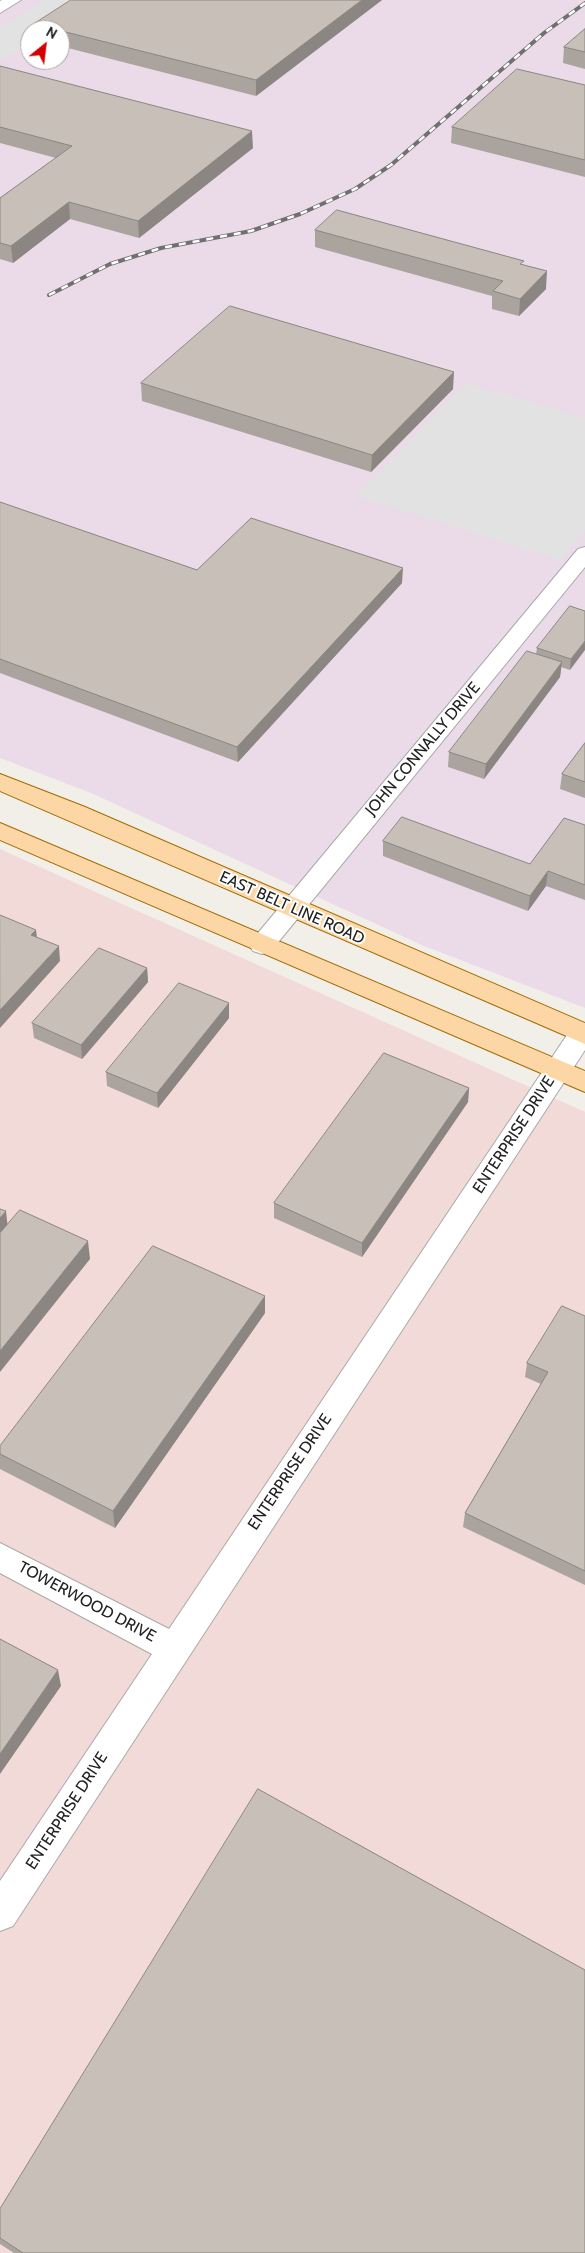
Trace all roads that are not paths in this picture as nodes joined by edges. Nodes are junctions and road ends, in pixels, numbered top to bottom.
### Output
1 (13, 0) edge
2 (0, 8) edge
3 (585, 553) edge
4 (0, 782) edge
5 (0, 831) edge
6 (292, 908) junction
7 (262, 945) junction
8 (583, 1033) edge
9 (556, 1070) junction
10 (585, 1082) edge
11 (0, 1556) edge
12 (173, 1648) junction
13 (0, 1913) edge

1 - 2 street
3 - 6 street, JOHN CONNALLY DRIVE
4 - 6 main road, EAST BELT LINE ROAD
5 - 7 main road
6 - 7 street, JOHN CONNALLY DRIVE
6 - 8 main road, EAST BELT LINE ROAD
7 - 9 main road
8 - 9 street, ENTERPRISE DRIVE
9 - 10 main road
9 - 12 street, ENTERPRISE DRIVE
11 - 12 street, TOWERWOOD DRIVE
12 - 13 street, ENTERPRISE DRIVE

